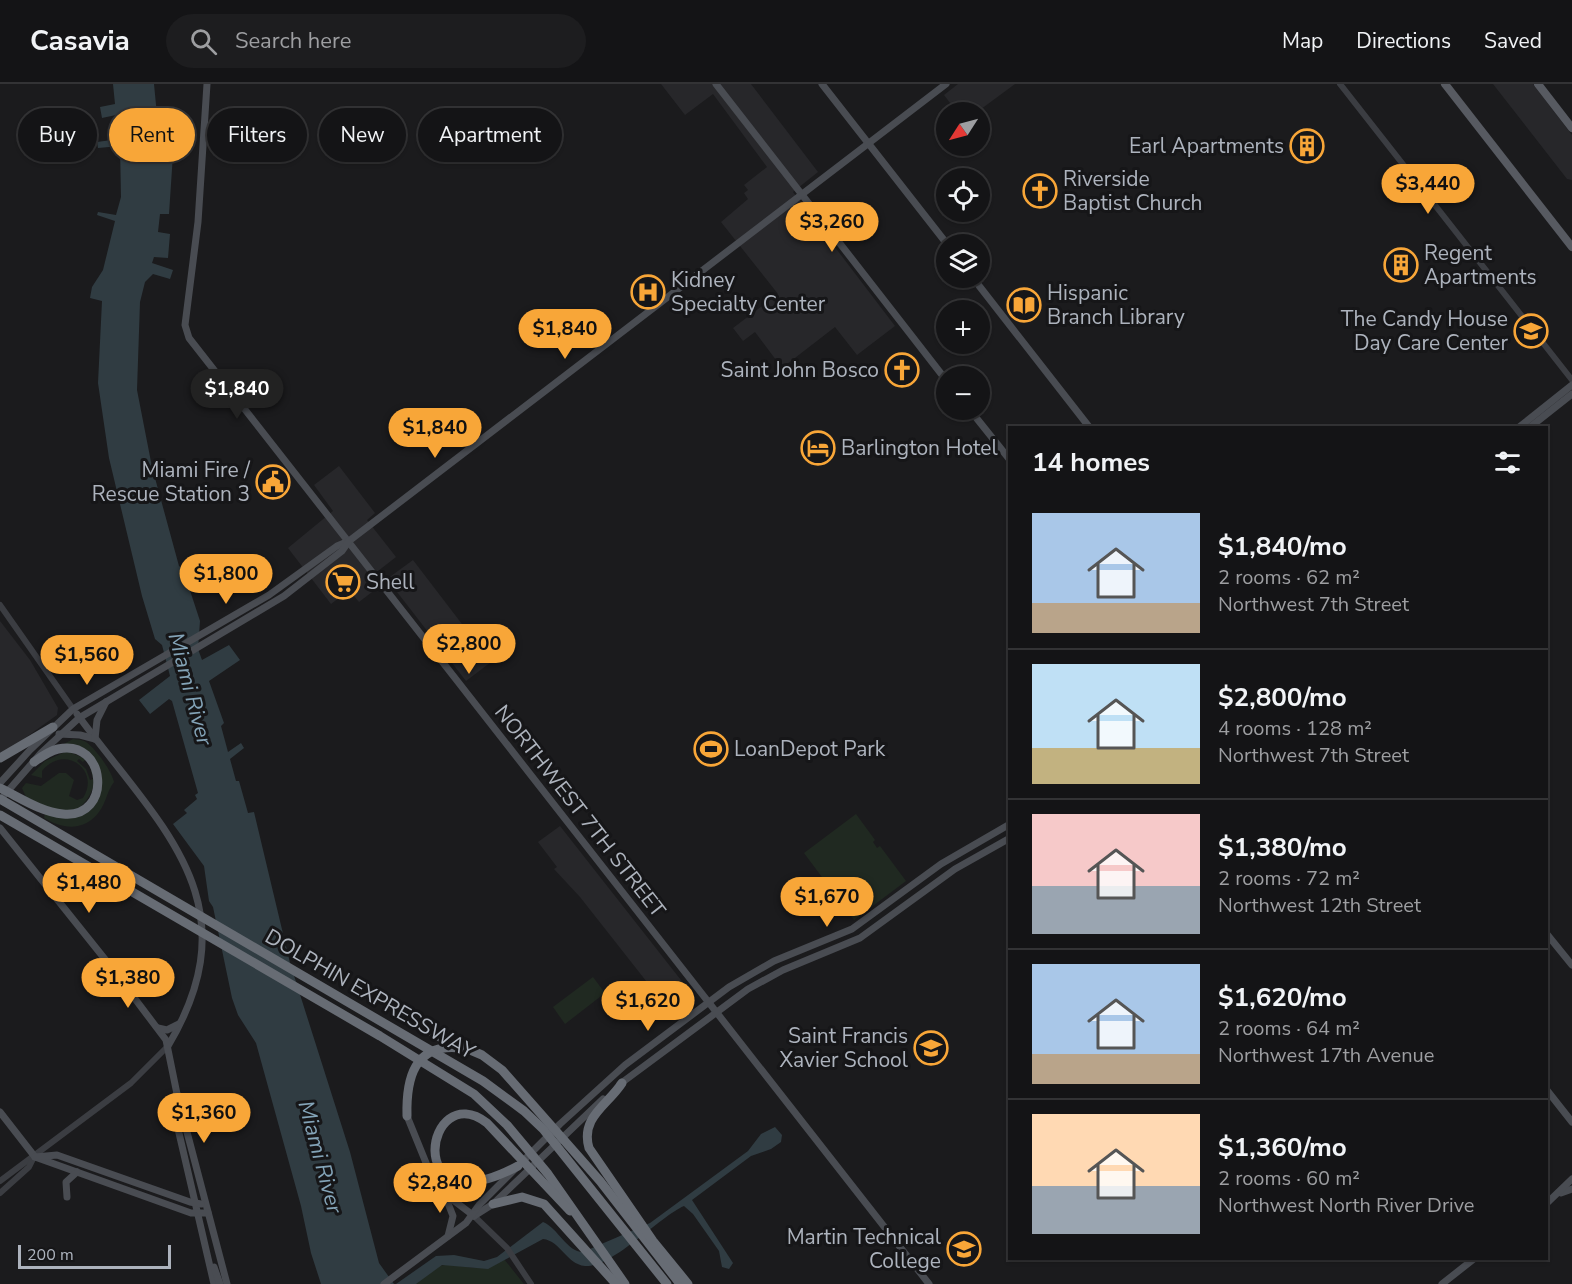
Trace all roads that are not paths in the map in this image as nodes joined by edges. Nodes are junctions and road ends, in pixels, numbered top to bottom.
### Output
1 (207, 84) edge
2 (716, 84) edge
3 (822, 84) edge
4 (946, 84) edge
5 (1340, 84) edge
6 (1445, 84) edge
7 (1538, 84) edge
8 (1572, 128) edge
9 (868, 144) junction
10 (802, 194) junction
11 (837, 218) dead end
12 (829, 228) junction
13 (939, 234) edge
14 (1572, 247) edge
15 (981, 288) edge
16 (936, 367) edge
17 (1572, 382) edge
18 (1572, 394) edge
19 (978, 420) edge
20 (1088, 426) edge
21 (1520, 426) edge
22 (1531, 426) edge
23 (1008, 458) edge
24 (349, 541) junction
25 (0, 605) edge
26 (108, 700) junction
27 (73, 709) junction
28 (79, 718) junction
29 (56, 731) junction
30 (95, 739) junction
31 (0, 758) edge
32 (33, 762) junction
33 (0, 785) edge
34 (0, 800) edge
35 (0, 815) edge
36 (1008, 825) edge
37 (0, 828) edge
38 (1008, 839) edge
39 (1548, 935) edge
40 (1572, 965) edge
41 (709, 1002) junction
42 (716, 1011) junction
43 (412, 1018) dead end
44 (182, 1023) junction
45 (158, 1028) junction
46 (168, 1046) junction
47 (469, 1048) junction
48 (622, 1083) junction
49 (1548, 1092) edge
50 (177, 1094) junction
51 (0, 1112) edge
52 (407, 1116) joint
53 (1572, 1122) edge
54 (569, 1151) junction
55 (35, 1157) junction
56 (518, 1166) junction
57 (77, 1172) junction
58 (543, 1175) junction
59 (1572, 1179) edge
60 (0, 1181) edge
61 (1572, 1189) edge
62 (0, 1192) edge
63 (1561, 1192) junction
64 (444, 1193) junction
65 (67, 1197) dead end
66 (1548, 1202) edge
67 (197, 1203) junction
68 (206, 1204) junction
69 (493, 1204) junction
70 (199, 1213) junction
71 (208, 1213) junction
72 (474, 1216) junction
73 (630, 1224) junction
74 (448, 1238) junction
75 (650, 1243) junction
76 (208, 1250) junction
77 (1472, 1260) edge
78 (214, 1284) edge
79 (220, 1284) edge
80 (227, 1284) edge
81 (384, 1284) edge
82 (531, 1284) edge
83 (616, 1284) edge
84 (625, 1284) edge
85 (667, 1284) edge
86 (680, 1284) edge
87 (688, 1284) edge
88 (929, 1284) edge
89 (1442, 1284) edge

1 - 24 main road, NORTHWEST 7TH STREET
2 - 10 main road
3 - 9 main road
4 - 9 main road
5 - 17 street
6 - 14 main road
7 - 8 main road
9 - 10 main road
9 - 13 main road
10 - 12 main road
10 - 24 main road
11 - 12 main road
12 - 16 main road
15 - 20 main road
17 - 21 main road
18 - 22 main road
19 - 23 main road
24 - 26 main road
24 - 27 main road
24 - 41 main road, NORTHWEST 7TH STREET
25 - 27 street
26 - 28 main road
26 - 30 main road
27 - 28 main road
27 - 29 main road
28 - 29 main road
28 - 30 main road
29 - 30 main road
29 - 31 highway
29 - 32 main road
29 - 33 main road
30 - 44 main road
32 - 33 highway
32 - 34 main road
34 - 54 highway, DOLPHIN EXPRESSWAY
35 - 58 highway, DOLPHIN EXPRESSWAY
36 - 41 main road
37 - 45 main road
38 - 42 main road
39 - 40 main road
41 - 42 main road, NORTHWEST 7TH STREET
41 - 56 main road
42 - 48 main road
42 - 88 main road, NORTHWEST 7TH STREET
43 - 47 highway
44 - 45 main road
44 - 46 main road
45 - 46 main road
46 - 50 main road
46 - 55 street
47 - 52 highway
47 - 54 highway
48 - 69 main road
48 - 73 highway
49 - 53 main road
50 - 67 main road
50 - 68 main road
51 - 55 main road
52 - 64 main road
54 - 73 highway
55 - 57 main road
55 - 60 street
55 - 62 street
55 - 67 main road
56 - 58 highway
56 - 72 main road
57 - 65 main road
57 - 70 main road
58 - 84 highway
59 - 63 main road
61 - 63 main road
63 - 66 main road
64 - 72 main road
64 - 74 main road
67 - 68 main road
67 - 70 main road
68 - 71 main road
69 - 72 main road
69 - 83 highway
70 - 71 main road
70 - 76 main road
71 - 80 main road
72 - 74 main road
72 - 82 street
73 - 75 highway
73 - 85 highway
74 - 81 main road
75 - 86 highway
75 - 87 highway
76 - 78 main road
76 - 79 main road
77 - 89 main road

